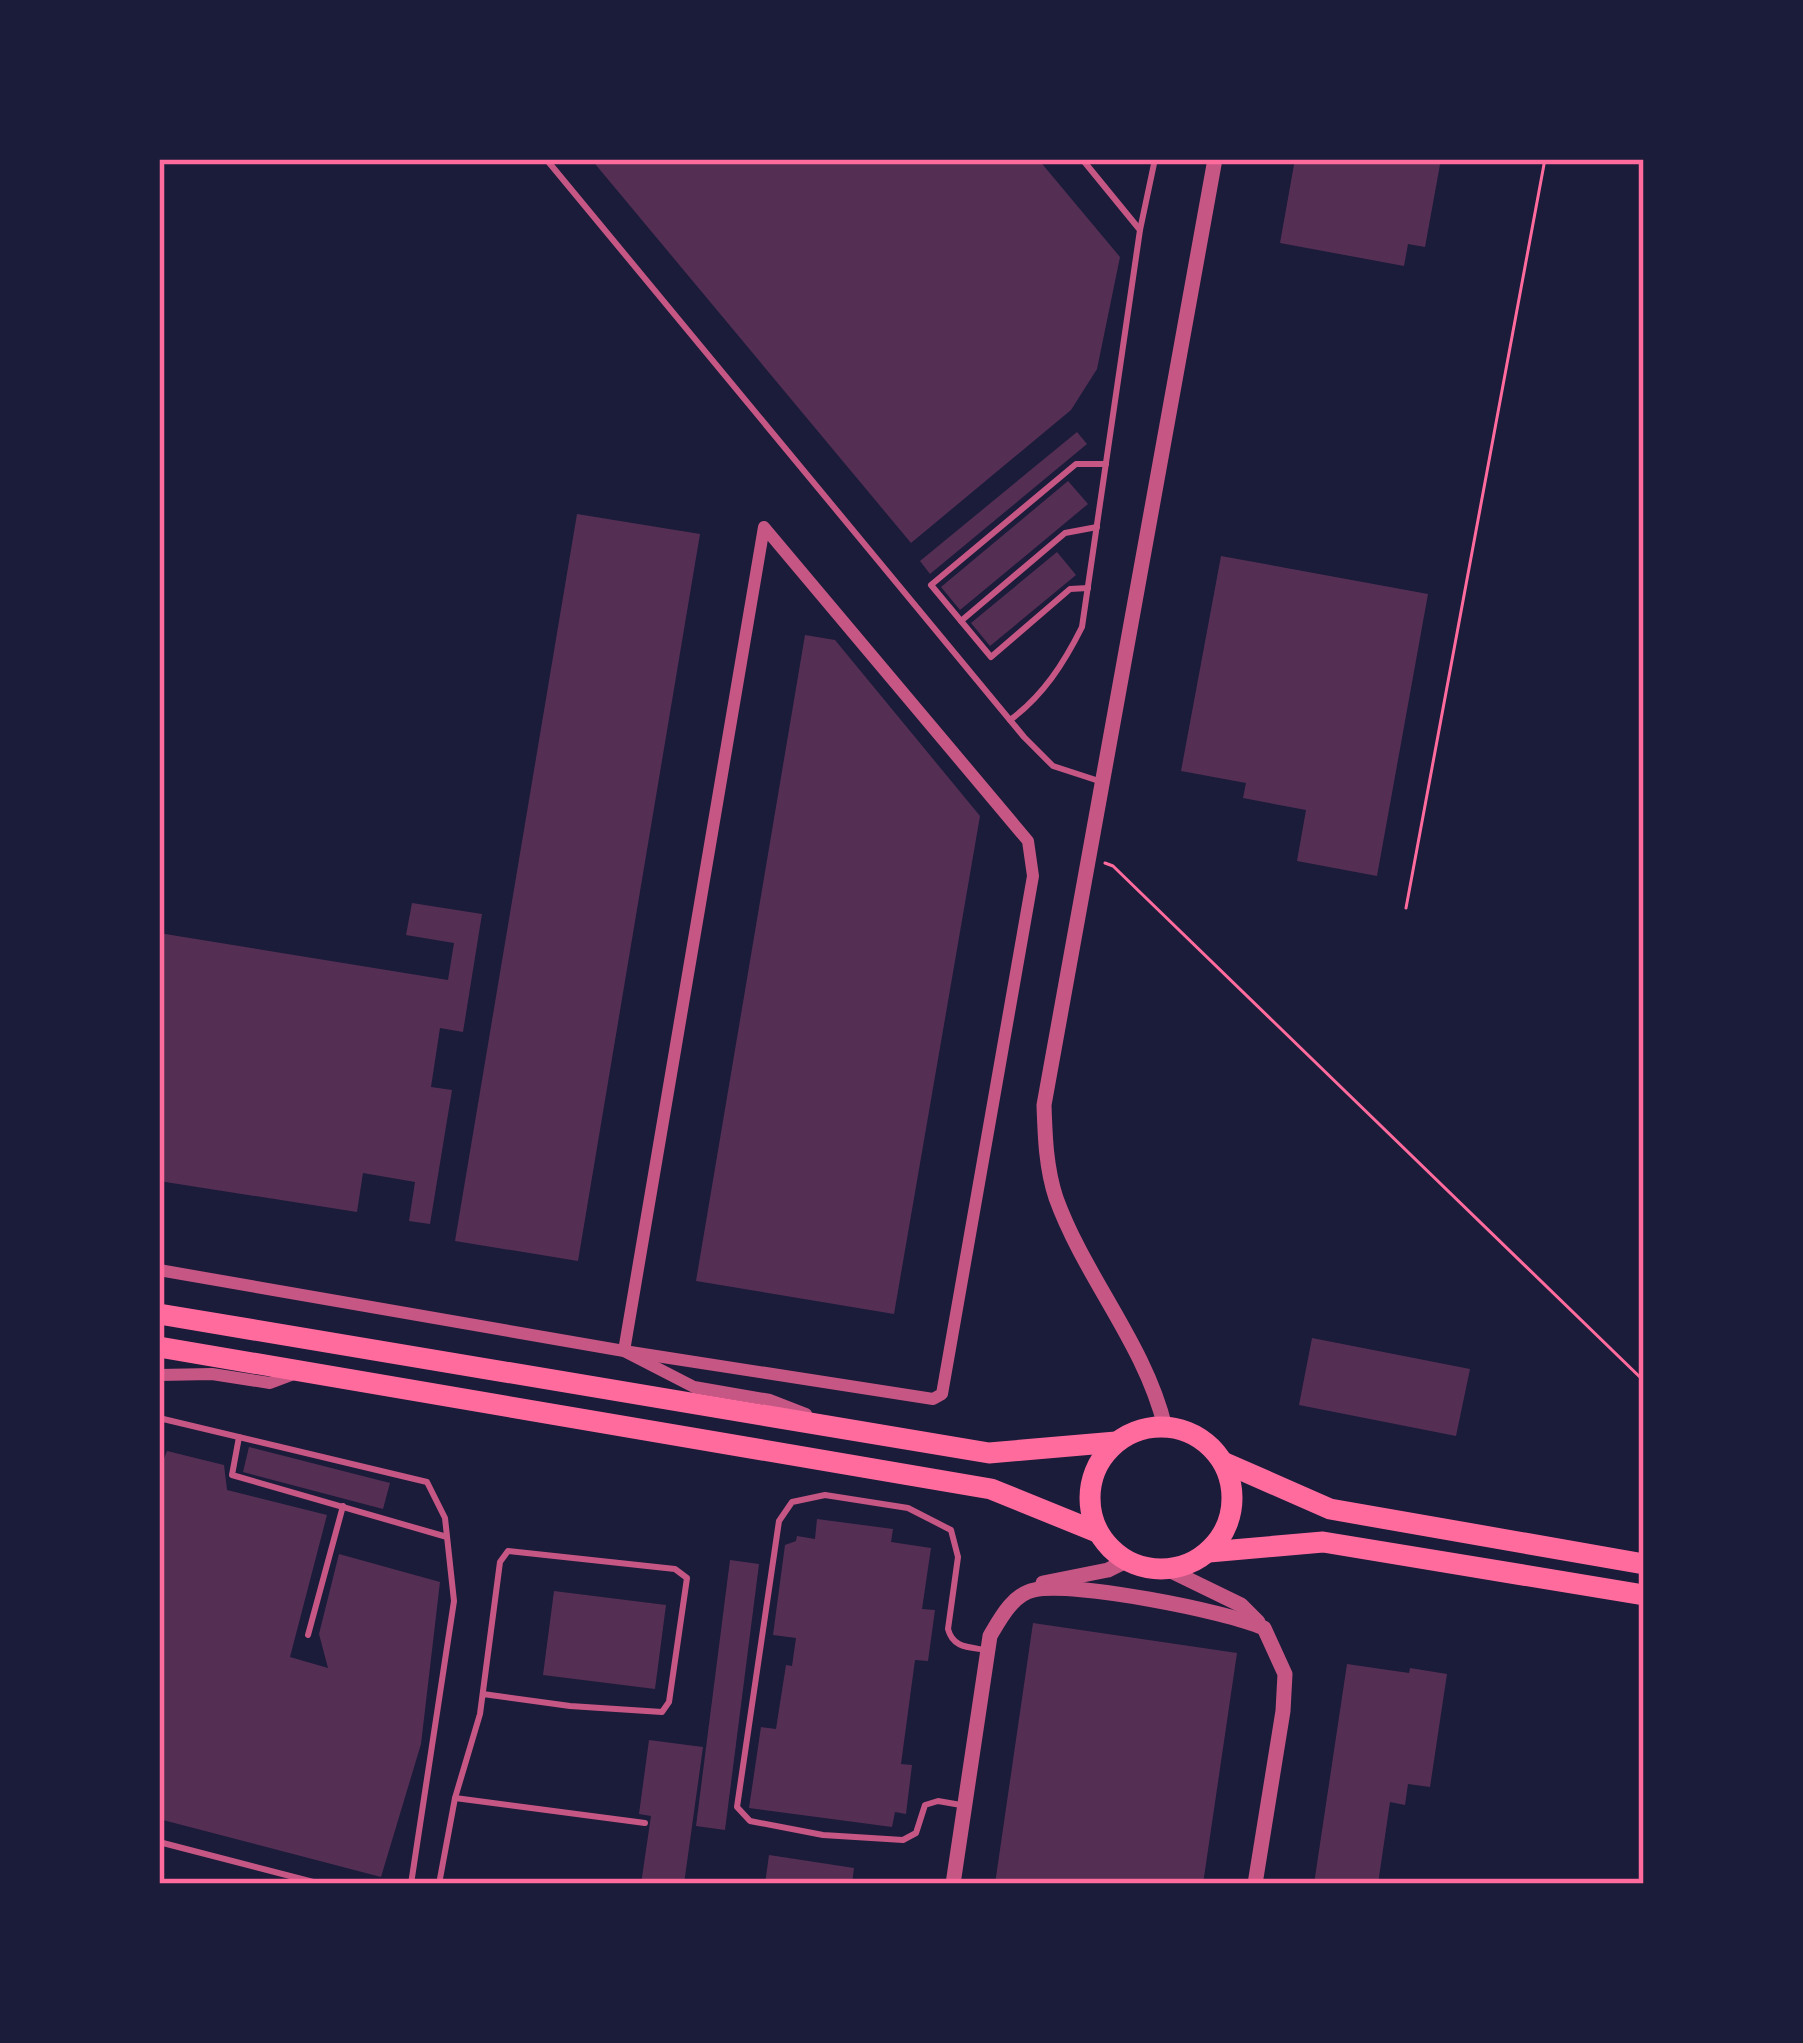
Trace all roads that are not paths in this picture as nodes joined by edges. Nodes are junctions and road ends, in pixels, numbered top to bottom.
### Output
1 (546, 159) edge
2 (1082, 159) edge
3 (1155, 159) edge
4 (1215, 159) edge
5 (1140, 230) junction
6 (1106, 464) junction
7 (1096, 527) junction
8 (1088, 588) junction
9 (961, 621) junction
10 (1010, 720) junction
11 (1102, 782) junction
12 (159, 1270) edge
13 (159, 1314) edge
14 (159, 1348) edge
15 (624, 1351) junction
16 (299, 1372) junction
17 (159, 1375) edge
18 (159, 1418) edge
19 (1166, 1426) junction
20 (852, 1432) junction
21 (239, 1437) junction
22 (1116, 1442) junction
23 (1223, 1462) junction
24 (343, 1507) junction
25 (1097, 1532) junction
26 (448, 1537) junction
27 (1209, 1552) junction
28 (1126, 1562) junction
29 (1644, 1564) edge
30 (1169, 1570) junction
31 (1030, 1590) junction
32 (1644, 1595) edge
33 (1264, 1628) junction
34 (308, 1635) dead end
35 (988, 1650) junction
36 (483, 1694) junction
37 (455, 1798) junction
38 (965, 1805) junction
39 (645, 1823) dead end
40 (159, 1842) edge
41 (321, 1884) edge
42 (411, 1884) edge
43 (440, 1884) edge
44 (953, 1884) edge
45 (1255, 1884) edge

1 - 10 lane
2 - 5 lane
3 - 5 lane
4 - 11 street
5 - 6 lane
6 - 7 lane
6 - 9 lane
7 - 8 lane
7 - 9 lane
8 - 9 lane
8 - 10 lane
10 - 11 lane
11 - 19 street
12 - 15 street
13 - 20 highway
14 - 16 highway
15 - 15 street
15 - 20 street
16 - 17 street
16 - 25 highway
18 - 21 lane
19 - 22 highway
19 - 23 highway
20 - 22 highway
21 - 24 lane
21 - 26 lane
22 - 25 highway
23 - 27 highway
23 - 29 highway
24 - 26 lane
24 - 34 lane
25 - 28 highway
26 - 42 lane
27 - 30 highway
27 - 32 highway
28 - 30 highway
28 - 31 street
30 - 33 street
31 - 33 street
31 - 35 street
33 - 45 street
35 - 38 street
35 - 38 lane
36 - 36 lane
36 - 37 lane
37 - 39 lane
37 - 43 lane
38 - 44 street
40 - 41 lane

